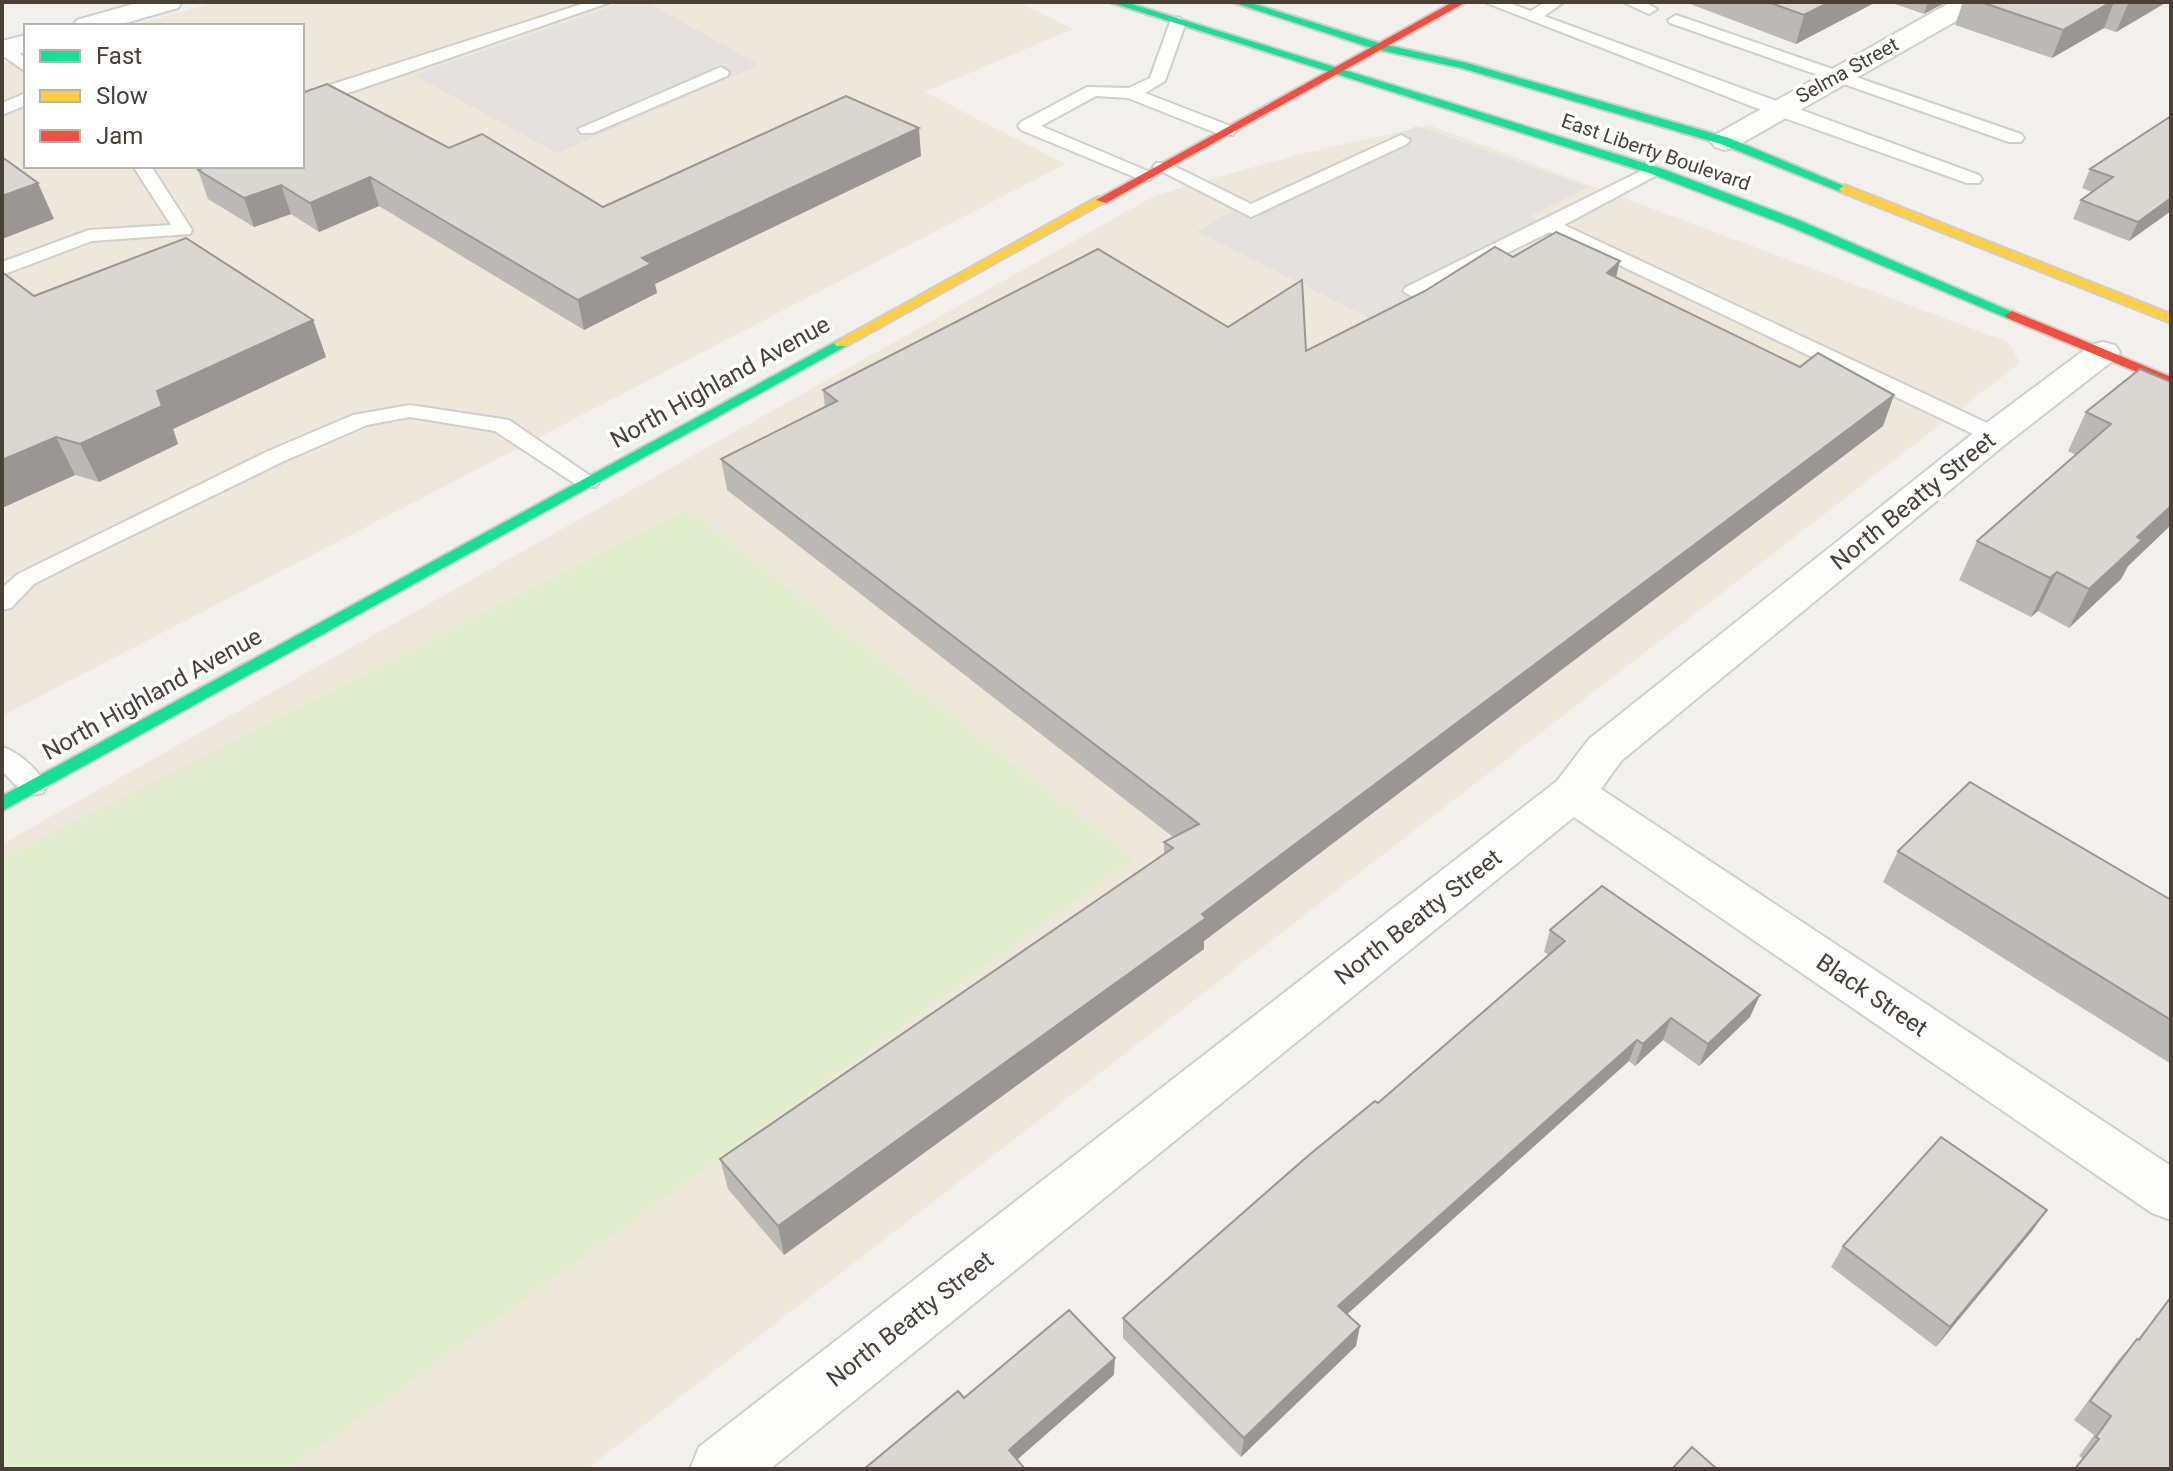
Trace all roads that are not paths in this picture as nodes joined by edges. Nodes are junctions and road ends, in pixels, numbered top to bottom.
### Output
1 (169, 2) edge
2 (603, 2) edge
3 (1114, 2) edge
4 (1237, 2) edge
5 (1461, 2) edge
6 (1492, 2) edge
7 (1556, 2) edge
8 (1631, 2) edge
9 (1970, 2) edge
10 (1649, 9) dead end
11 (1532, 17) junction
12 (1676, 20) dead end
13 (1178, 22) junction
14 (93, 24) edge
15 (1379, 47) junction
16 (11, 48) edge
17 (24, 64) edge
18 (721, 72) dead end
19 (1334, 72) junction
20 (1835, 76) junction
21 (304, 98) edge
22 (24, 99) edge
23 (1132, 101) junction
24 (1776, 109) junction
25 (2, 110) edge
26 (587, 129) dead end
27 (1085, 131) dead end
28 (1227, 131) junction
29 (2015, 138) dead end
30 (1401, 140) dead end
31 (1725, 141) junction
32 (1066, 142) junction
33 (1109, 142) dead end
34 (1088, 153) junction
35 (1162, 167) junction
36 (143, 168) edge
37 (1653, 170) junction
38 (1144, 176) junction
39 (1973, 179) dead end
40 (1558, 220) junction
41 (2, 269) edge
42 (1413, 291) dead end
43 (2166, 311) edge
44 (2103, 352) junction
45 (2171, 382) edge
46 (1994, 435) junction
47 (588, 482) junction
48 (2, 602) edge
49 (2, 756) edge
50 (34, 786) junction
51 (1573, 793) junction
52 (2, 804) edge
53 (2171, 1196) edge
54 (721, 1469) edge

1 - 14 street
2 - 21 lane
3 - 13 main road, East Liberty Boulevard
4 - 15 main road, East Liberty Boulevard
5 - 15 main road, North Highland Avenue
6 - 11 lane
7 - 11 lane
8 - 10 lane
9 - 20 street, Selma Street
11 - 24 lane
12 - 20 lane
13 - 19 main road, East Liberty Boulevard
13 - 23 lane
15 - 19 main road, North Highland Avenue
15 - 31 main road, East Liberty Boulevard
16 - 17 lane
18 - 26 lane
19 - 28 main road, North Highland Avenue
19 - 37 main road, East Liberty Boulevard
20 - 24 street, Selma Street
20 - 29 lane
22 - 25 lane
23 - 28 lane
23 - 32 lane
24 - 31 street, Selma Street
24 - 39 lane
27 - 32 lane
28 - 35 main road, North Highland Avenue
30 - 35 lane
31 - 43 main road, East Liberty Boulevard
32 - 34 lane
33 - 34 lane
34 - 38 lane
35 - 38 main road, North Highland Avenue
36 - 41 lane
37 - 40 lane
37 - 44 main road, East Liberty Boulevard
38 - 47 main road, North Highland Avenue
40 - 42 lane
40 - 46 lane
44 - 45 main road, East Liberty Boulevard
44 - 46 street, North Beatty Street
46 - 51 street, North Beatty Street
47 - 48 lane
47 - 50 main road, North Highland Avenue
49 - 50 lane
50 - 52 main road, North Highland Avenue
51 - 53 street, Black Street
51 - 54 street, North Beatty Street

